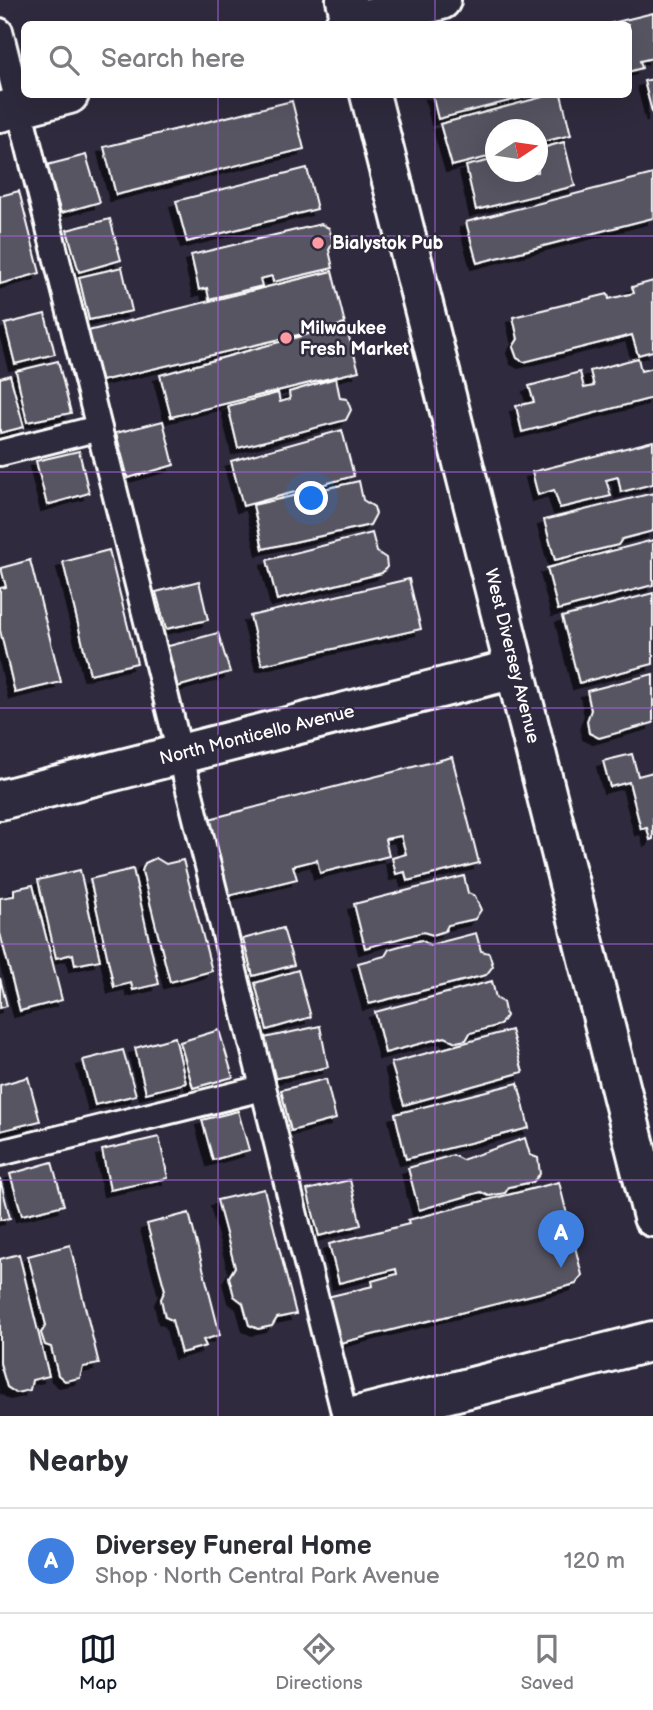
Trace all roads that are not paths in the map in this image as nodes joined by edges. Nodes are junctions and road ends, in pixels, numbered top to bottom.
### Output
1 (441, 0) edge
2 (349, 18) edge
3 (0, 31) edge
4 (53, 98) edge
5 (371, 98) edge
6 (10, 109) edge
7 (99, 428) junction
8 (0, 453) edge
9 (515, 669) junction
10 (180, 754) junction
11 (0, 800) edge
12 (263, 1088) junction
13 (0, 1153) edge
14 (653, 1217) edge
15 (653, 1341) edge
16 (345, 1416) edge
17 (358, 1416) edge

1 - 2 main road
3 - 6 lane
4 - 6 main road
5 - 9 main road, West Diversey Avenue
6 - 7 lane
7 - 8 lane
7 - 10 lane
9 - 10 main road, North Monticello Avenue
9 - 14 main road, West Diversey Avenue
10 - 11 main road, North Monticello Avenue
10 - 12 lane
12 - 13 lane
12 - 16 lane
15 - 17 main road

